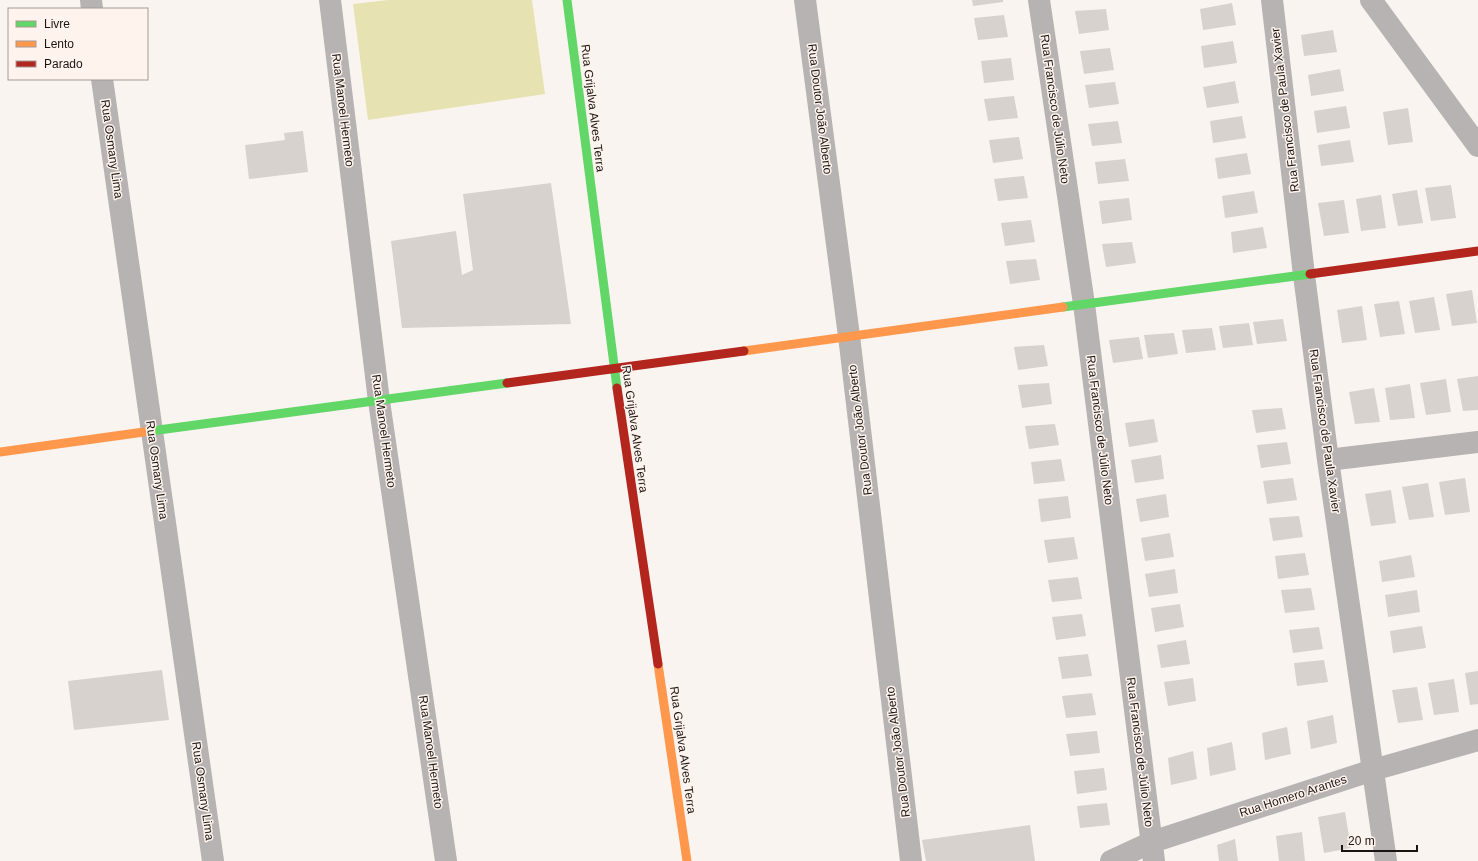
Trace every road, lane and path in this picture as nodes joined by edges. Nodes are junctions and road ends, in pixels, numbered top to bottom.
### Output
1 (330, 0) edge
2 (567, 0) edge
3 (805, 0) edge
4 (1039, 0) edge
5 (1272, 0) edge
6 (1371, 0) edge
7 (102, 80) edge
8 (1478, 146) edge
9 (1478, 251) edge
10 (1304, 275) junction
11 (1084, 304) junction
12 (849, 336) junction
13 (614, 368) junction
14 (379, 401) junction
15 (152, 431) junction
16 (1478, 442) edge
17 (0, 452) edge
18 (1328, 460) junction
19 (1478, 740) edge
20 (1373, 770) junction
21 (1153, 852) edge
22 (213, 861) edge
23 (446, 861) edge
24 (687, 861) edge
25 (911, 861) edge
26 (1111, 861) edge
27 (1386, 861) edge

1 - 14 street, Rua Manoel Hermeto
2 - 13 street, Rua Grijalva Alves Terra
3 - 12 street, Rua Doutor João Alberto
4 - 11 street, Rua Francisco de Júlio Neto
5 - 10 street, Rua Francisco de Paula Xavier
6 - 8 street
7 - 15 street, Rua Osmany Lima
9 - 10 street
10 - 11 street
10 - 18 street, Rua Francisco de Paula Xavier
11 - 12 street
11 - 21 street, Rua Francisco de Júlio Neto
12 - 13 street
12 - 25 street, Rua Doutor João Alberto
13 - 14 street
13 - 24 street, Rua Grijalva Alves Terra
14 - 15 street
14 - 23 street, Rua Manoel Hermeto
15 - 17 street
15 - 22 street, Rua Osmany Lima
16 - 18 street
18 - 20 street, Rua Francisco de Paula Xavier
19 - 20 street, Rua Homero Arantes
20 - 21 street, Rua Homero Arantes
20 - 27 street, Rua Francisco de Paula Xavier
21 - 26 street, Rua Homero Arantes

